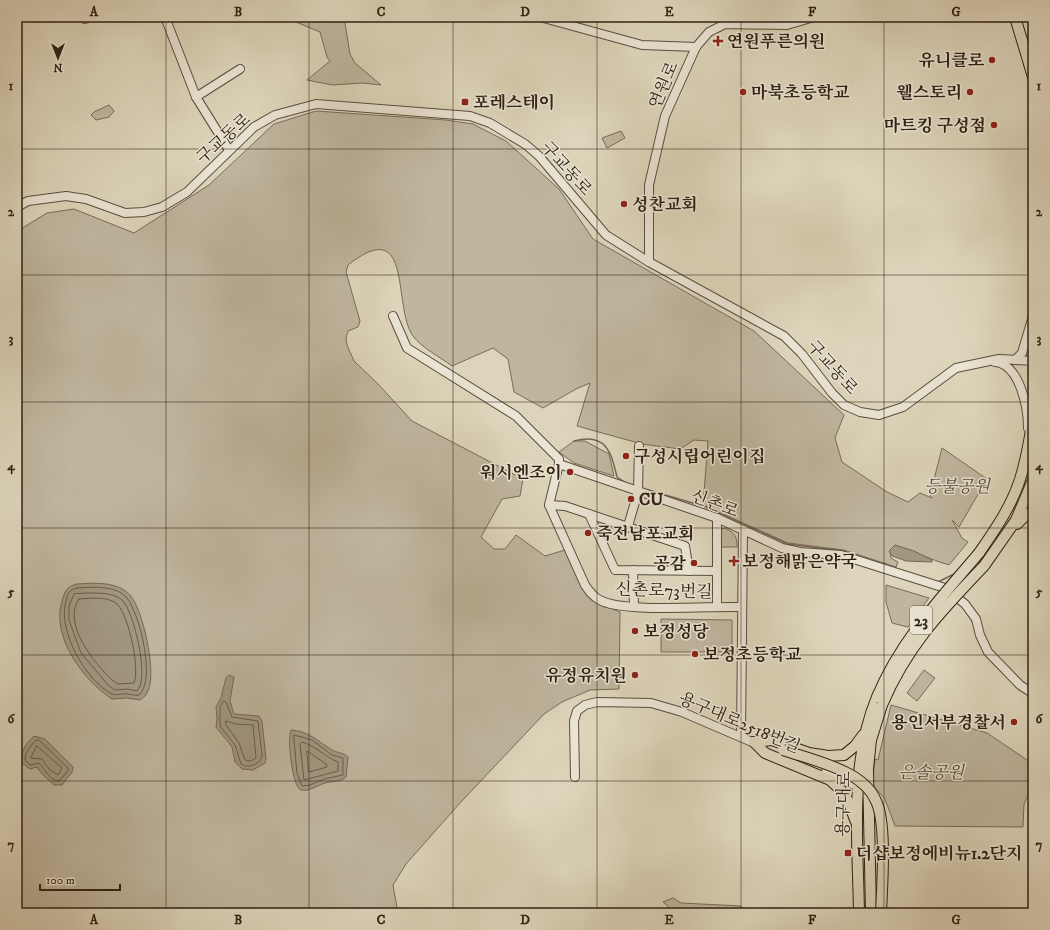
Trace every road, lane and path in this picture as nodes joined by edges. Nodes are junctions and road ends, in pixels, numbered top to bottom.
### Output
1 (166, 17) edge
2 (540, 17) edge
3 (814, 17) edge
4 (1015, 17) edge
5 (696, 47) junction
6 (240, 69) dead end
7 (1033, 77) edge
8 (196, 97) junction
9 (229, 150) junction
10 (17, 207) edge
11 (649, 262) junction
12 (393, 316) dead end
13 (1033, 316) edge
14 (1016, 360) junction
15 (1033, 361) edge
16 (980, 362) junction
17 (1033, 419) edge
18 (1029, 441) junction
19 (639, 446) dead end
20 (559, 464) junction
21 (1033, 480) edge
22 (638, 492) junction
23 (549, 506) junction
24 (1033, 512) edge
25 (589, 514) junction
26 (717, 518) junction
27 (628, 526) junction
28 (743, 530) junction
29 (1005, 538) junction
30 (633, 570) junction
31 (689, 571) junction
32 (717, 571) junction
33 (717, 606) junction
34 (634, 607) junction
35 (742, 607) junction
36 (1033, 692) edge
37 (880, 701) junction
38 (866, 727) junction
39 (741, 737) junction
40 (754, 742) junction
41 (869, 757) junction
42 (575, 777) dead end
43 (864, 789) junction
44 (858, 812) junction
45 (858, 827) junction
46 (868, 851) junction
47 (859, 913) edge
48 (871, 913) edge
49 (881, 913) edge

1 - 8 street
2 - 5 street
3 - 5 street, 연원로
4 - 7 main road
5 - 11 street, 연원로
6 - 8 street
8 - 9 street
9 - 10 street, 구교동로
9 - 11 street, 구교동로
11 - 16 street, 구교동로
12 - 20 street
13 - 14 street
14 - 15 street, 구교동로
14 - 16 street, 구교동로
16 - 18 street
17 - 18 main road, 23
18 - 37 main road, 23, bridge
19 - 22 street
20 - 22 street, 신촌로
20 - 23 street
21 - 29 main road, 23
22 - 26 street, 신촌로
22 - 27 street
23 - 25 street, 신촌로73번길
23 - 34 street, 신촌로73번길
24 - 29 main road
25 - 27 street, 신촌로73번길
25 - 30 street
26 - 28 street, 신촌로
26 - 32 street
27 - 31 street, 신촌로73번길
28 - 35 street
28 - 36 street, 신촌로
29 - 37 main road, 23, bridge
30 - 31 street
30 - 34 street
31 - 32 street
32 - 33 street
33 - 34 street, 신촌로73번길
33 - 35 street, 신촌로73번길
35 - 39 street
37 - 38 main road, 용구대로 / 23
37 - 41 main road, 용구대로 / 23
38 - 40 main road
38 - 41 main road
38 - 43 main road, 용구대로 / 23
39 - 40 street, 용구대로2518번길
39 - 42 street, 용구대로2518번길
40 - 43 street, 용구대로2518번길
40 - 45 main road
40 - 49 main road, bridge
41 - 43 main road, 용구대로 / 23
43 - 44 main road, 용구대로 / 23
43 - 46 main road, 용구대로 / 23
44 - 45 main road, 용구대로 / 23
44 - 46 main road
45 - 47 main road, 용구대로 / 23
46 - 48 main road, 용구대로 / 23

